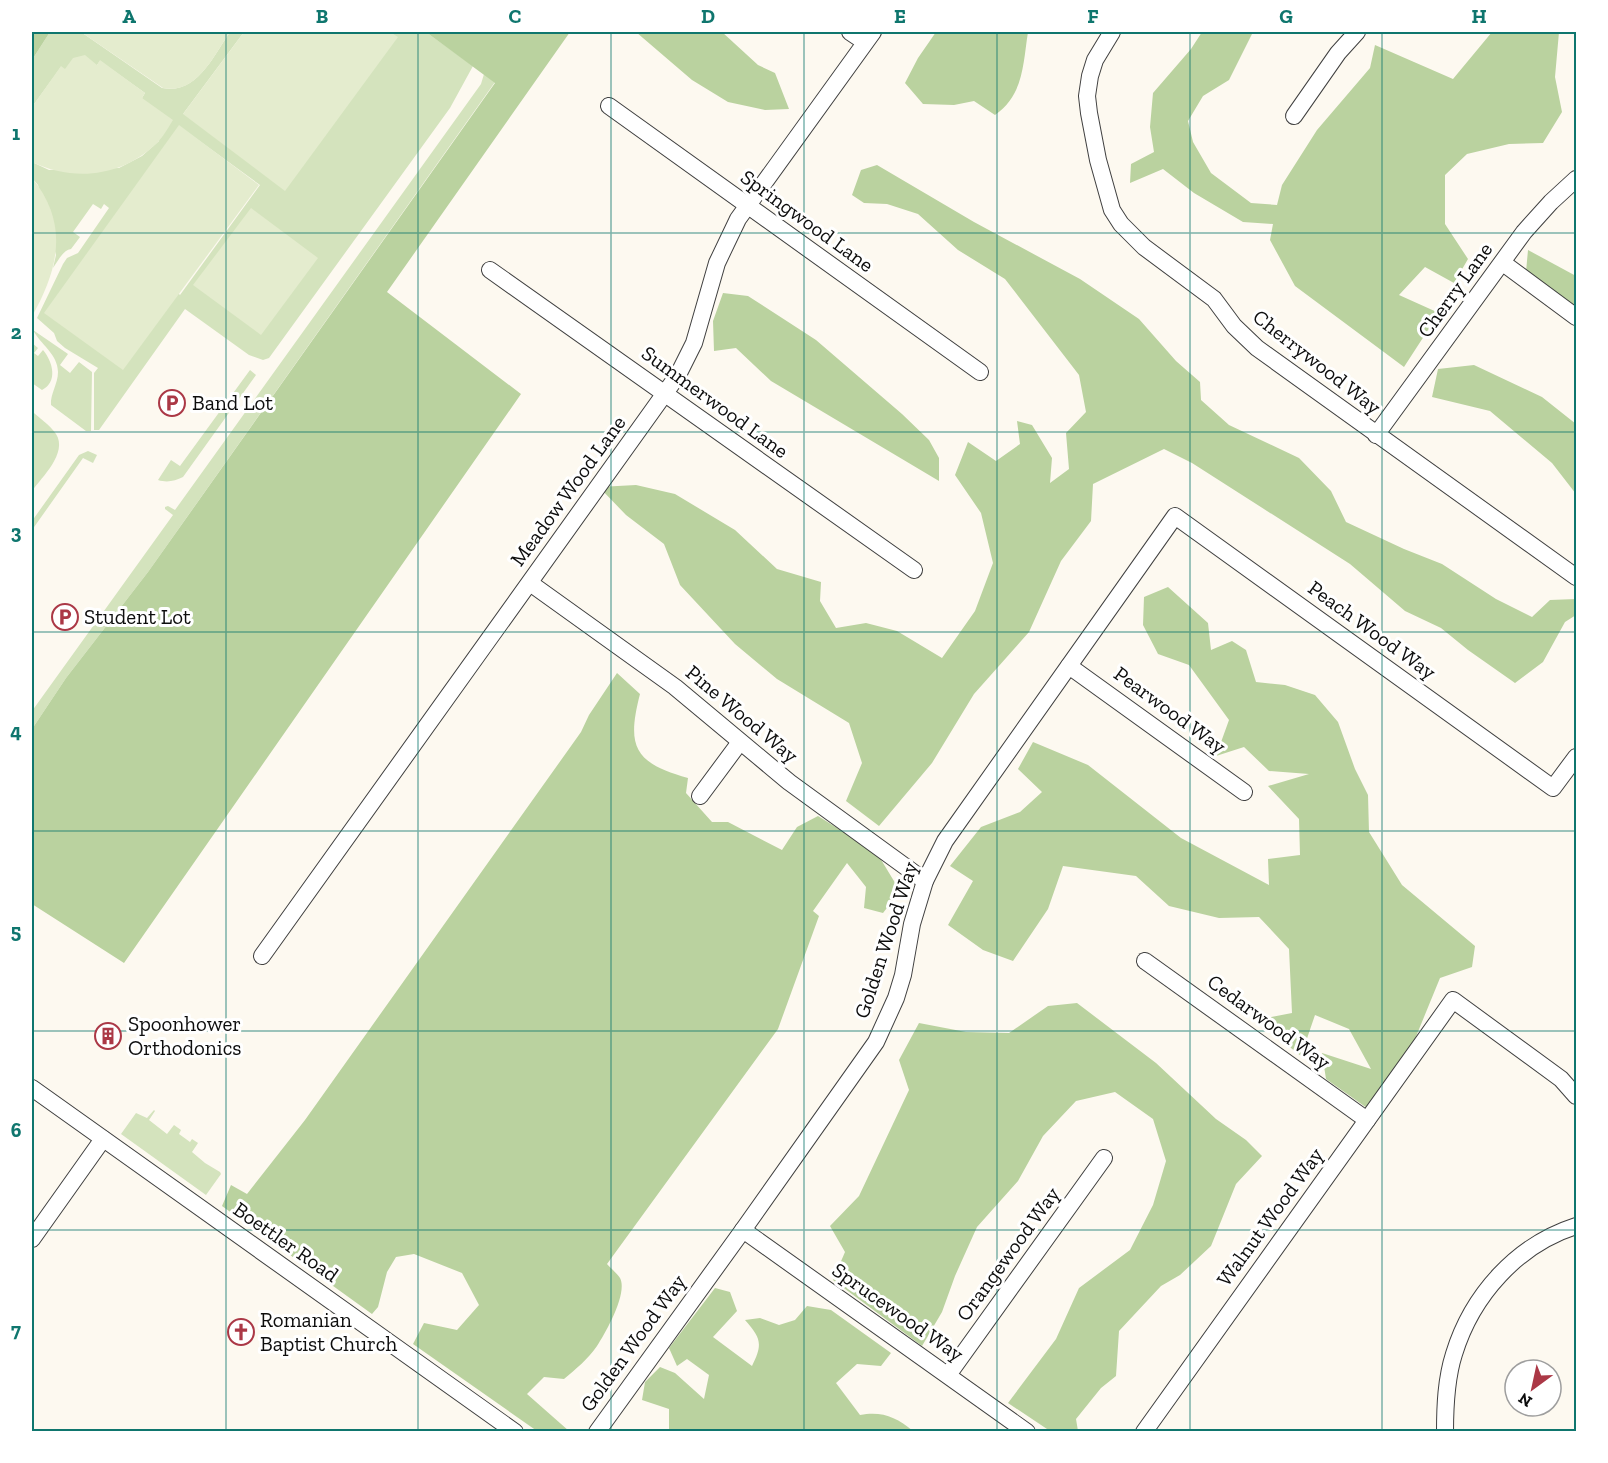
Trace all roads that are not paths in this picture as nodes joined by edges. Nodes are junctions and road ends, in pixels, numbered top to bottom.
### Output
1 (850, 32) edge
2 (1112, 32) edge
3 (1357, 32) edge
4 (869, 37) edge
5 (609, 106) dead end
6 (1294, 116) dead end
7 (1576, 178) edge
8 (747, 206) junction
9 (1503, 263) junction
10 (490, 270) dead end
11 (1576, 317) edge
12 (980, 372) dead end
13 (665, 394) junction
14 (1376, 435) junction
15 (1201, 535) joint
16 (914, 570) dead end
17 (1576, 577) edge
18 (530, 583) junction
19 (1069, 666) junction
20 (740, 742) junction
21 (1576, 757) edge
22 (1244, 792) dead end
23 (700, 796) dead end
24 (925, 881) junction
25 (262, 956) dead end
26 (1145, 961) dead end
27 (32, 1088) edge
28 (1576, 1096) edge
29 (1367, 1120) junction
30 (103, 1139) junction
31 (1104, 1158) dead end
32 (1576, 1226) edge
33 (743, 1230) junction
34 (32, 1239) edge
35 (948, 1375) junction
36 (515, 1431) edge
37 (597, 1431) edge
38 (1027, 1431) edge
39 (1144, 1431) edge
40 (1445, 1431) edge

1 - 4 street
2 - 14 street, Cherrywood Way
3 - 6 street
4 - 8 street, Meadow Wood Lane
5 - 8 street, Springwood Lane
7 - 9 street, Cherry Lane
8 - 12 street, Springwood Lane
8 - 13 street, Meadow Wood Lane
9 - 11 street
9 - 14 street, Cherry Lane
10 - 13 street, Summerwood Lane
13 - 16 street, Summerwood Lane
13 - 18 street, Meadow Wood Lane
14 - 17 street, Cherrywood Way
15 - 19 street, Golden Wood Way
15 - 21 street, Peach Wood Way
18 - 20 street, Pine Wood Way
18 - 25 street, Meadow Wood Lane
19 - 22 street, Pearwood Way
19 - 24 street, Golden Wood Way
20 - 23 street
20 - 24 street, Pine Wood Way
24 - 33 street, Golden Wood Way
26 - 29 street, Cedarwood Way
27 - 30 street, Boettler Road
28 - 29 street, Walnut Wood Way
29 - 39 street, Walnut Wood Way
30 - 34 street
30 - 36 street, Boettler Road
31 - 35 street, Orangewood Way
32 - 40 street
33 - 35 street, Sprucewood Way
33 - 37 street, Golden Wood Way
35 - 38 street, Sprucewood Way

